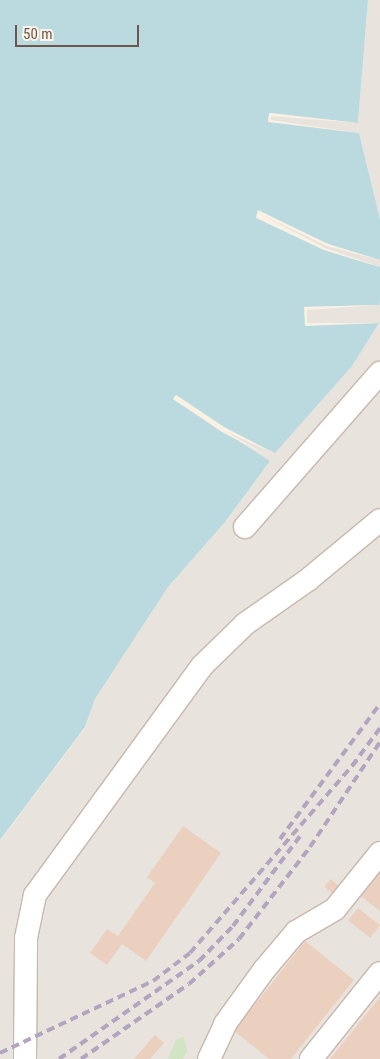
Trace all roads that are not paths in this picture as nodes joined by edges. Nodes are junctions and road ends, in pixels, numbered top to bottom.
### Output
1 (380, 373) edge
2 (380, 520) edge
3 (245, 527) dead end
4 (380, 853) edge
5 (380, 973) edge
6 (25, 1059) edge
7 (209, 1059) edge
8 (311, 1059) edge

1 - 3 lane
2 - 6 lane
4 - 7 lane
5 - 8 lane

